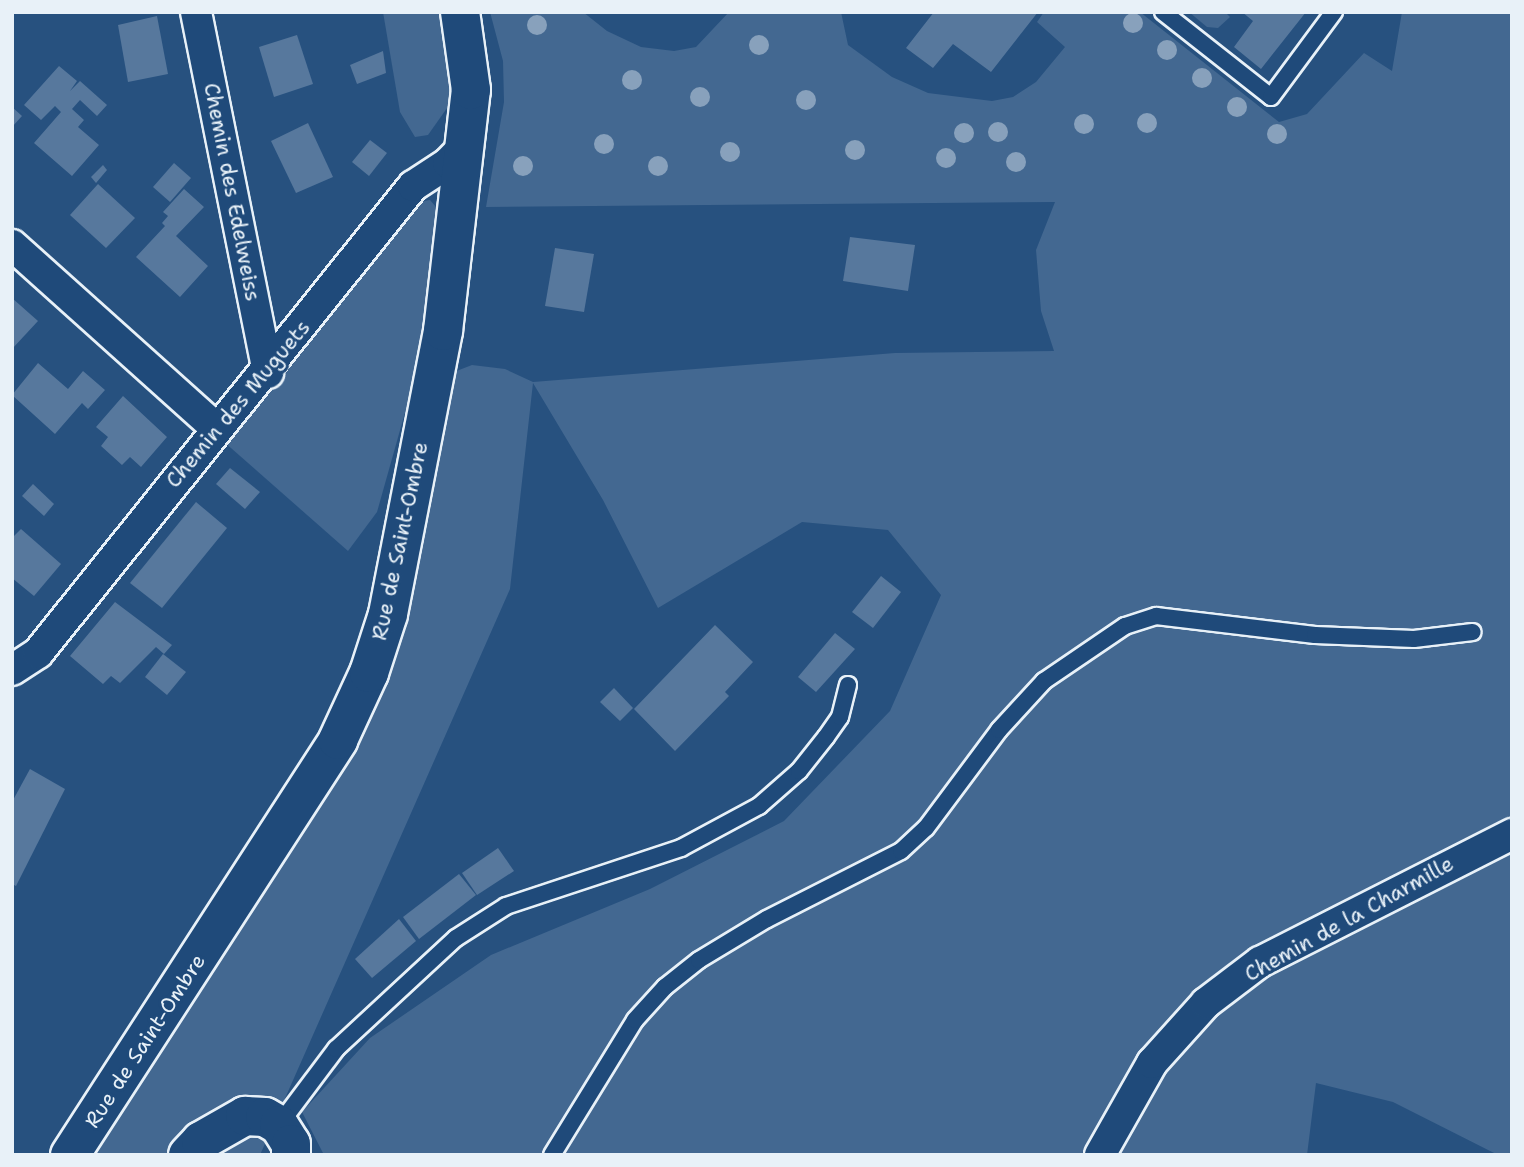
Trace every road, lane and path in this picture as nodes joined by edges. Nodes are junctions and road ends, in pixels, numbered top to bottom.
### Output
1 (196, 12) edge
2 (460, 12) edge
3 (1163, 12) edge
4 (1334, 12) edge
5 (467, 143) junction
6 (12, 245) edge
7 (268, 373) junction
8 (216, 428) junction
9 (1473, 632) dead end
10 (13, 670) edge
11 (848, 685) dead end
12 (1512, 834) edge
13 (285, 1140) edge
14 (70, 1155) edge
15 (188, 1155) edge
16 (552, 1155) edge
17 (1100, 1155) edge

1 - 7 street, Chemin des Edelweiss
2 - 5 street, Rue de Saint-Ombre
3 - 4 lane
5 - 7 street, Chemin des Muguets
5 - 14 street, Rue de Saint-Ombre
6 - 8 street
7 - 8 street, Chemin des Muguets
8 - 10 street, Chemin des Muguets
9 - 16 lane
11 - 13 lane
12 - 17 street, Chemin de la Charmille
13 - 15 street

